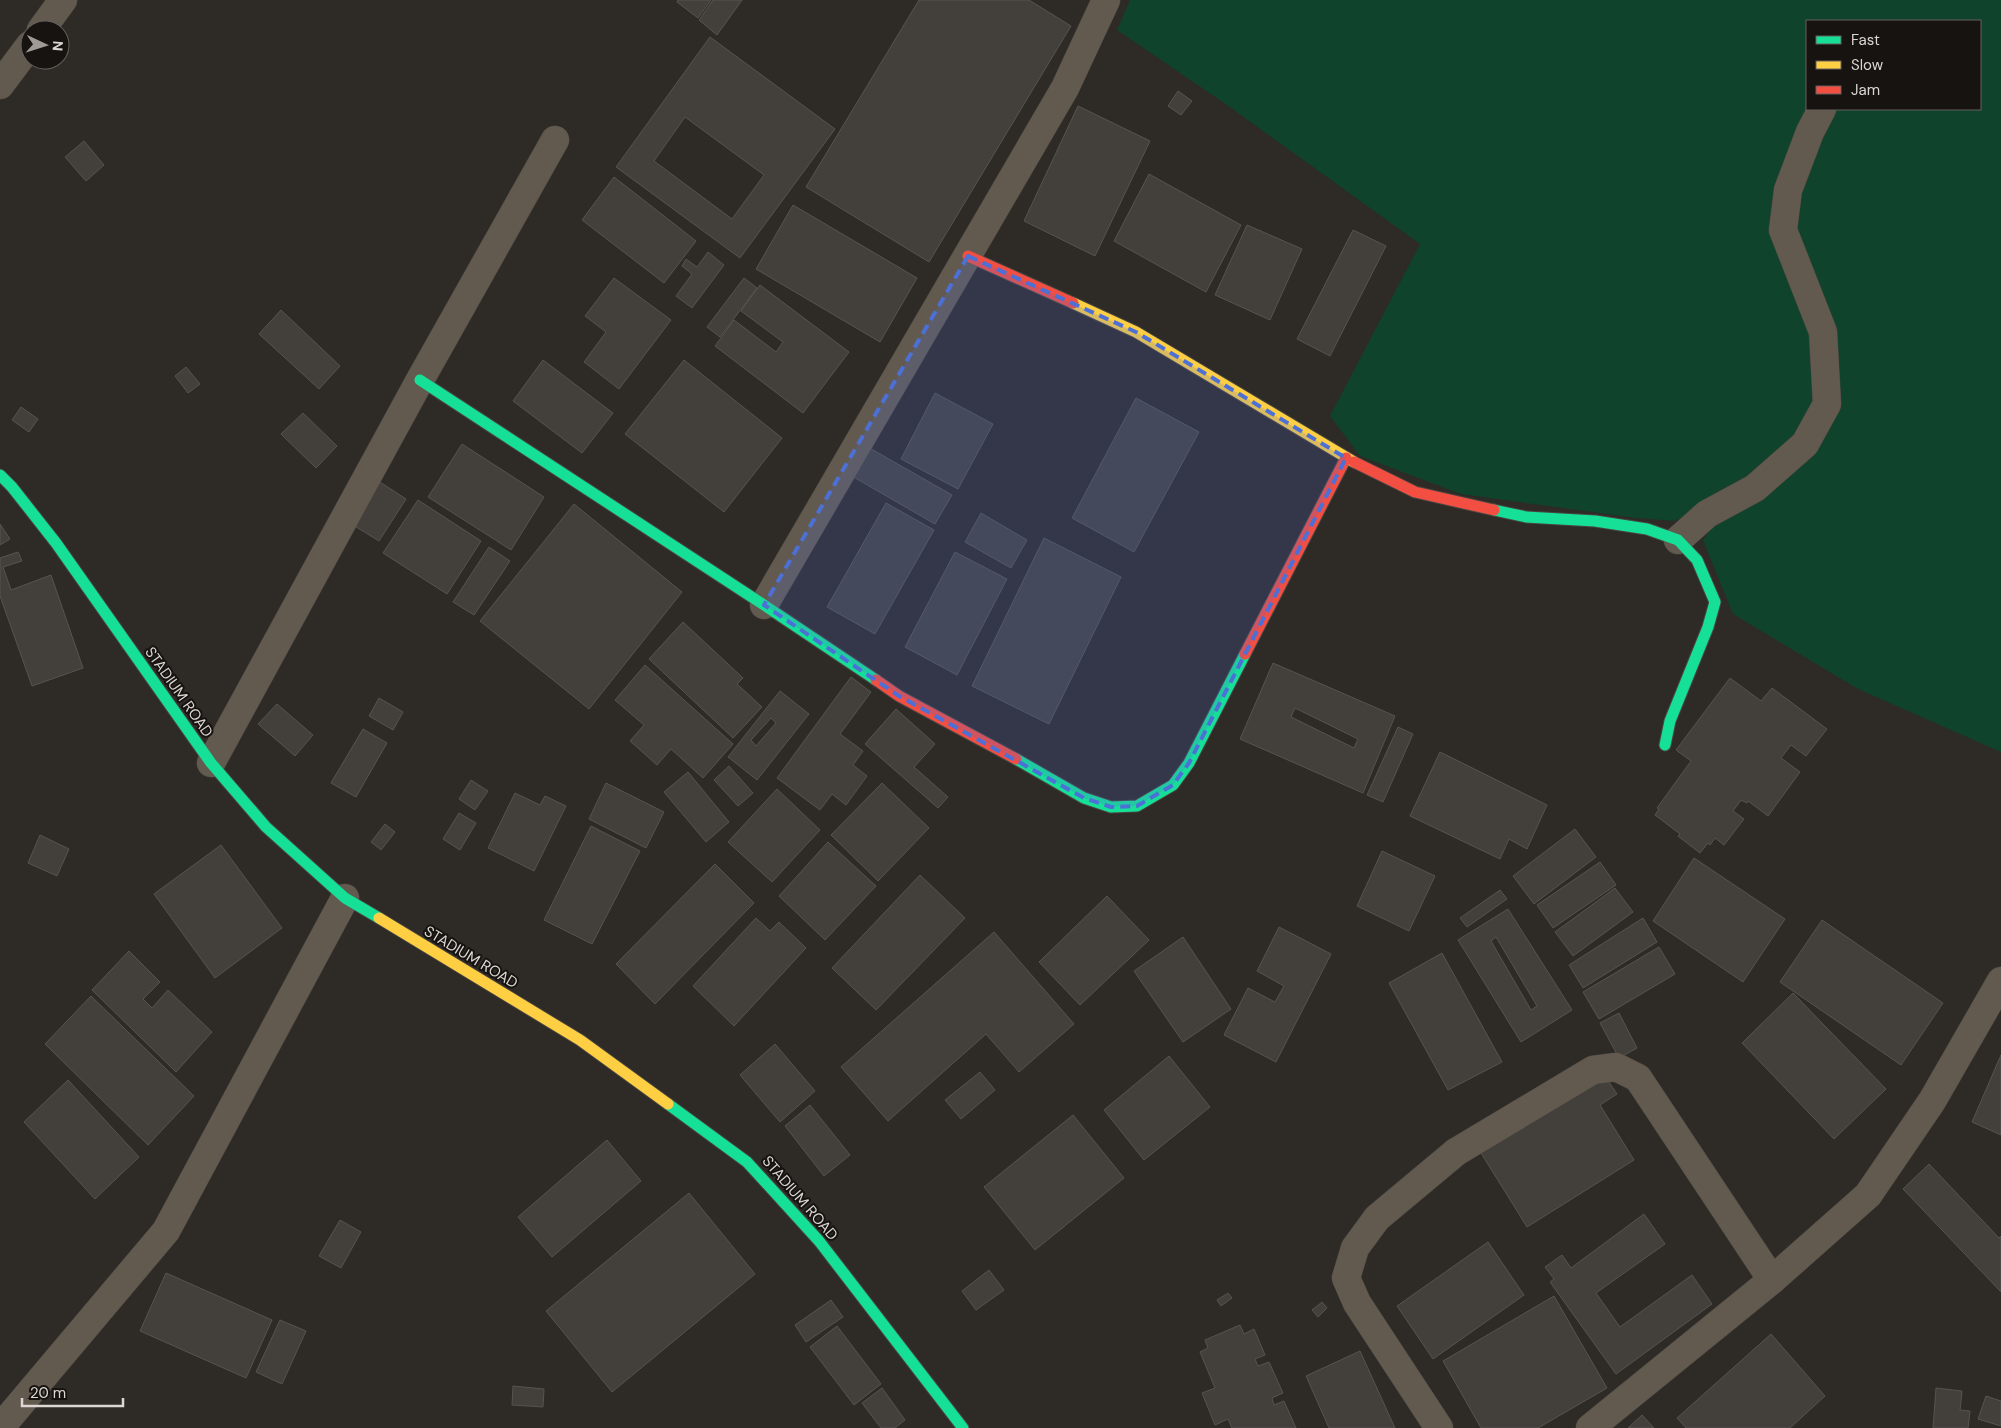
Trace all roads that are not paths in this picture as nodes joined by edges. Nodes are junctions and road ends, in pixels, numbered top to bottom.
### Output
1 (63, 0) edge
2 (1106, 0) edge
3 (48, 20) edge
4 (20, 58) edge
5 (0, 85) edge
6 (1821, 110) edge
7 (555, 140) dead end
8 (968, 256) junction
9 (420, 380) junction
10 (1346, 458) junction
11 (0, 475) edge
12 (1678, 540) junction
13 (764, 605) junction
14 (1665, 745) dead end
15 (211, 763) junction
16 (344, 898) junction
17 (2001, 981) edge
18 (1772, 1280) junction
19 (0, 1428) edge
20 (963, 1428) edge
21 (1439, 1428) edge
22 (1590, 1428) edge

1 - 3 street
2 - 8 street
4 - 5 street
6 - 12 street
7 - 9 street
8 - 10 street
8 - 13 street
9 - 13 street
9 - 15 street
10 - 12 street
10 - 13 street
11 - 15 street, STADIUM ROAD
12 - 14 street
15 - 16 street, STADIUM ROAD
16 - 19 street
16 - 20 street, STADIUM ROAD
17 - 18 street
18 - 21 street
18 - 22 street

